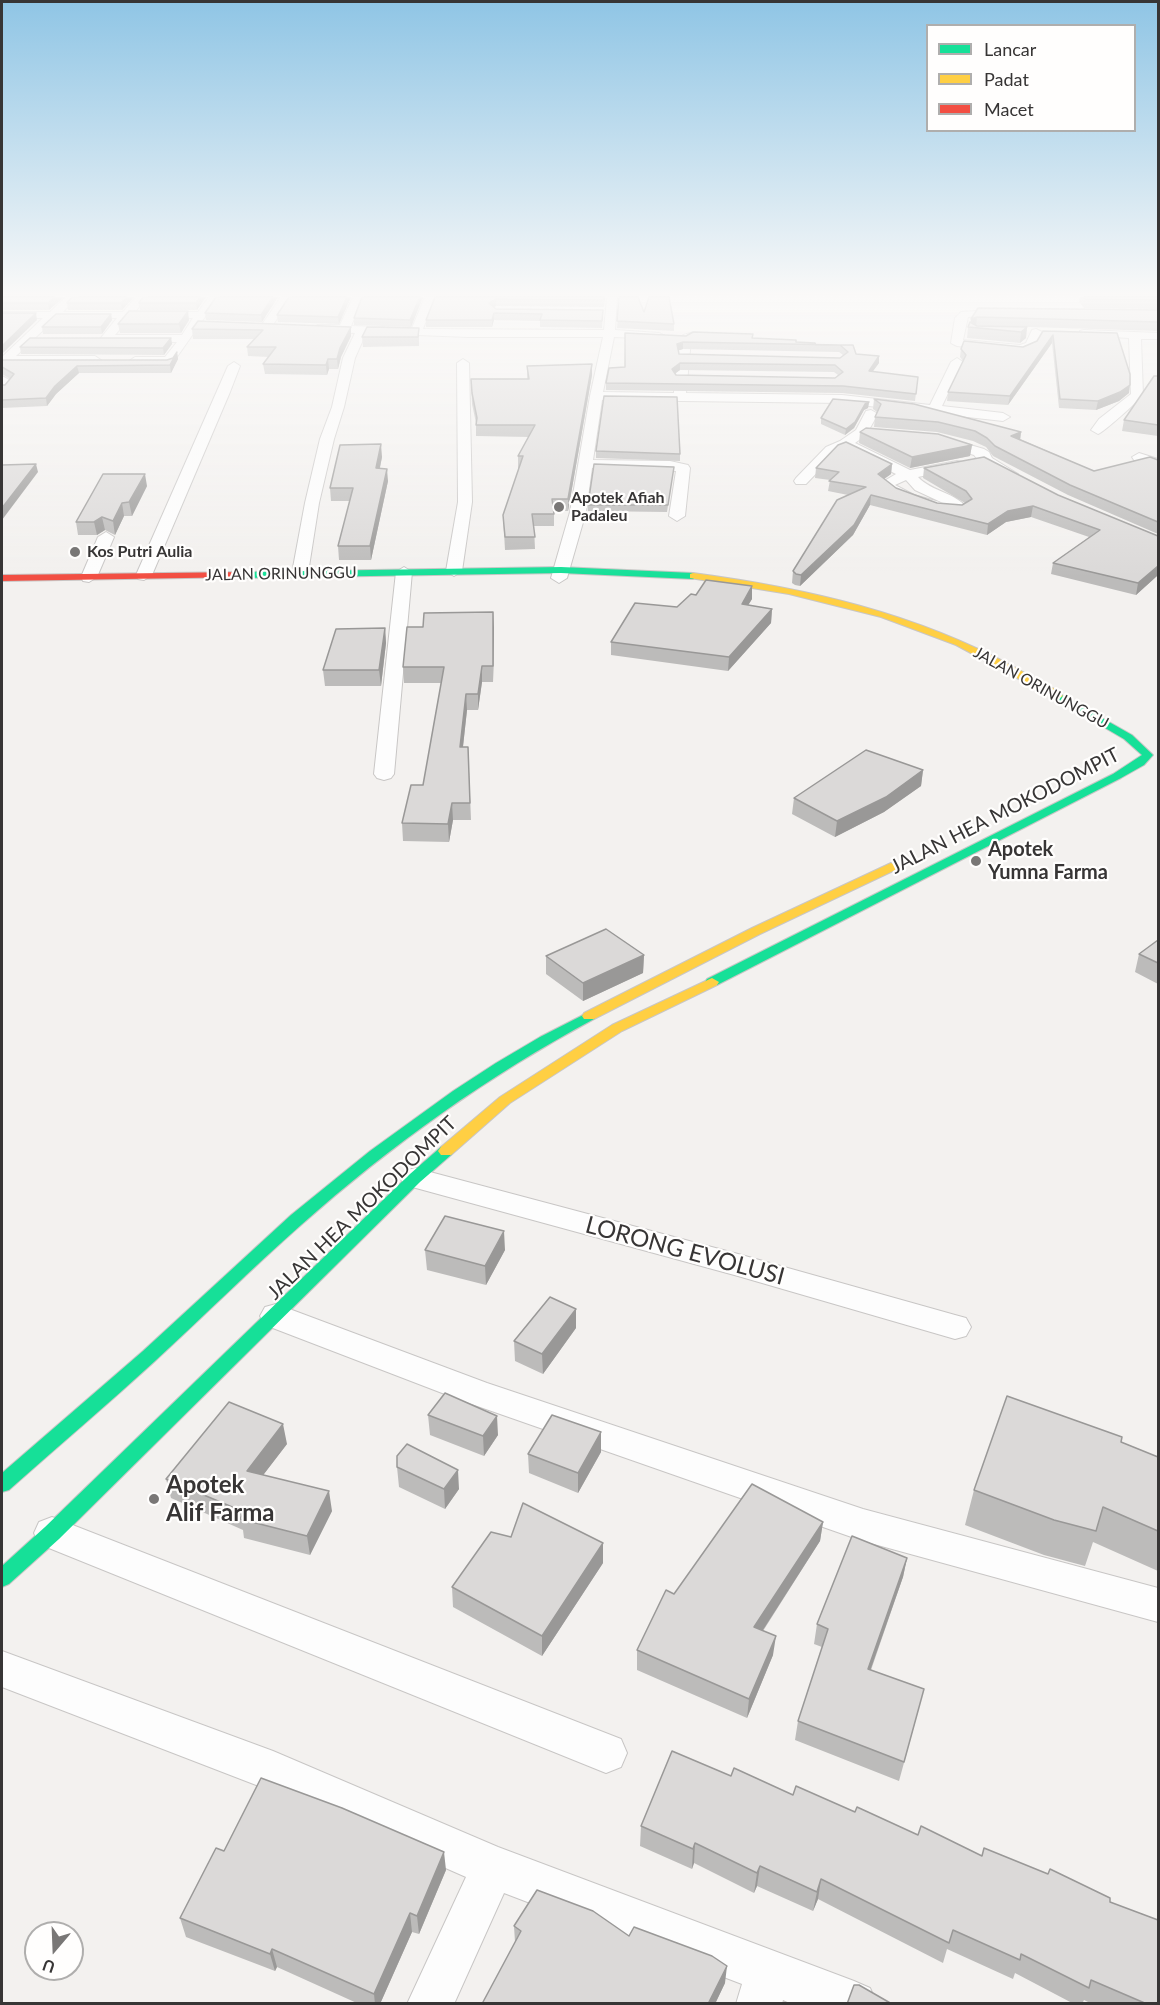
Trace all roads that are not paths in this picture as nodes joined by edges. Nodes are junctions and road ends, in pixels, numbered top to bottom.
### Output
1 (225, 391) edge
2 (342, 391) edge
3 (463, 391) edge
4 (597, 391) edge
5 (682, 391) edge
6 (948, 391) edge
7 (1137, 391) edge
8 (596, 396) junction
9 (680, 397) junction
10 (940, 413) junction
11 (872, 414) dead end
12 (1003, 417) dead end
13 (1098, 430) dead end
14 (861, 432) junction
15 (881, 434) edge
16 (845, 444) junction
17 (1139, 457) edge
18 (985, 460) junction
19 (588, 464) junction
20 (1158, 464) edge
21 (1023, 480) edge
22 (801, 481) dead end
23 (677, 516) dead end
24 (106, 537) dead end
25 (454, 571) junction
26 (300, 573) junction
27 (560, 574) junction
28 (144, 575) junction
29 (404, 575) junction
30 (89, 577) junction
31 (2, 580) edge
32 (55, 580) junction
33 (1153, 754) edge
34 (1123, 756) dead end
35 (384, 774) dead end
36 (906, 860) dead end
37 (415, 1178) junction
38 (276, 1316) junction
39 (955, 1327) dead end
40 (2, 1484) edge
41 (52, 1533) junction
42 (2, 1578) edge
43 (1158, 1605) edge
44 (2, 1669) edge
45 (606, 1752) dead end
46 (493, 1867) junction
47 (764, 1988) edge
48 (429, 2004) edge
49 (854, 2004) edge

1 - 28 street
2 - 26 street
3 - 25 street
4 - 8 street
5 - 9 street
6 - 10 street
7 - 13 street
8 - 9 street
8 - 19 street
9 - 10 street
10 - 12 street
10 - 18 street
11 - 14 street
14 - 15 street
14 - 16 street
16 - 18 street
16 - 22 street
17 - 20 street
18 - 21 street
19 - 23 street
19 - 27 street
24 - 30 street
25 - 27 street, JALAN ORINUNGGU
25 - 29 street, JALAN ORINUNGGU
26 - 28 street, JALAN ORINUNGGU
26 - 29 street, JALAN ORINUNGGU
27 - 29 street, JALAN ORINUNGGU
27 - 33 street, JALAN ORINUNGGU
28 - 30 street, JALAN ORINUNGGU
29 - 32 street, JALAN ORINUNGGU
29 - 35 street
30 - 32 street, JALAN ORINUNGGU
31 - 32 street, JALAN ORINUNGGU
33 - 34 street, JALAN HEA MOKODOMPIT
33 - 37 street, JALAN HEA MOKODOMPIT
36 - 40 street, JALAN HEA MOKODOMPIT
37 - 38 street, JALAN HEA MOKODOMPIT
37 - 39 street, LORONG EVOLUSI
38 - 41 street, JALAN HEA MOKODOMPIT
38 - 43 street
41 - 42 street, JALAN HEA MOKODOMPIT
41 - 45 street
44 - 46 street
46 - 47 street
46 - 48 street
47 - 49 street

